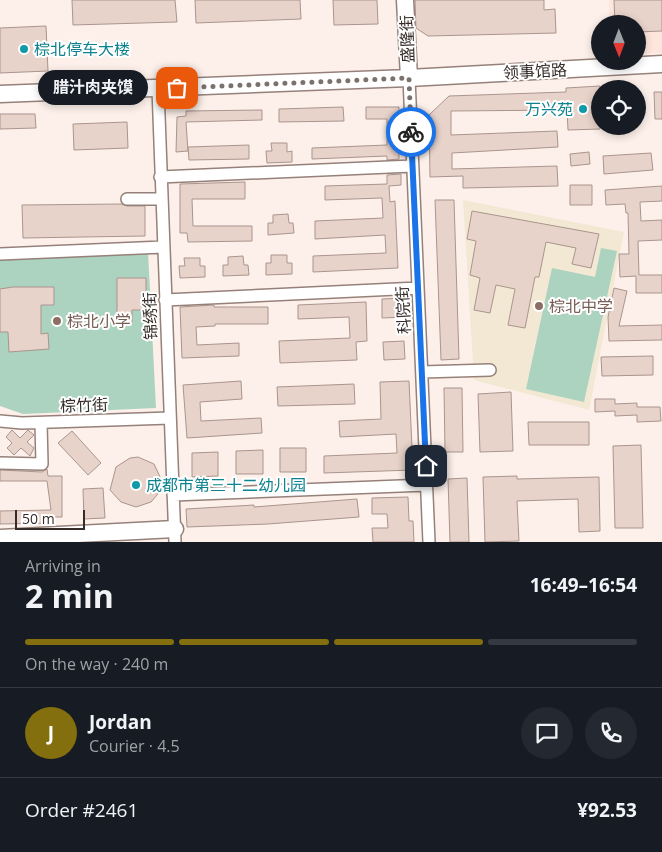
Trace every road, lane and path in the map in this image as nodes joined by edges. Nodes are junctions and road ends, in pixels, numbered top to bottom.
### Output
1 (405, 0) edge
2 (662, 64) edge
3 (409, 78) junction
4 (158, 88) junction
5 (0, 94) edge
6 (412, 166) junction
7 (160, 177) junction
8 (161, 199) junction
9 (127, 200) dead end
10 (163, 247) junction
11 (0, 254) edge
12 (418, 288) junction
13 (165, 300) junction
14 (490, 370) dead end
15 (422, 372) junction
16 (170, 418) junction
17 (0, 421) edge
18 (40, 423) junction
19 (0, 463) edge
20 (426, 485) junction
21 (173, 495) junction
22 (175, 536) edge
23 (0, 538) edge
24 (429, 542) edge

1 - 3 main road, 盛隆街
2 - 3 main road, 领事馆路
3 - 4 main road, 领事馆路
3 - 6 street, 科院街
4 - 5 main road, 领事馆路
4 - 7 street, 锦绣街
6 - 7 street
6 - 12 street, 科院街
7 - 8 street, 锦绣街
8 - 9 street
8 - 10 street, 锦绣街
10 - 11 street
10 - 13 street, 锦绣街
12 - 13 street
12 - 15 street, 科院街
13 - 16 street, 锦绣街
14 - 15 street
15 - 20 street, 科院街
16 - 18 street, 棕竹街
16 - 21 street, 锦绣街
17 - 18 street, 棕竹街
18 - 19 street
20 - 21 street
20 - 24 street, 科院街
21 - 22 street, 锦绣街
22 - 23 main road

